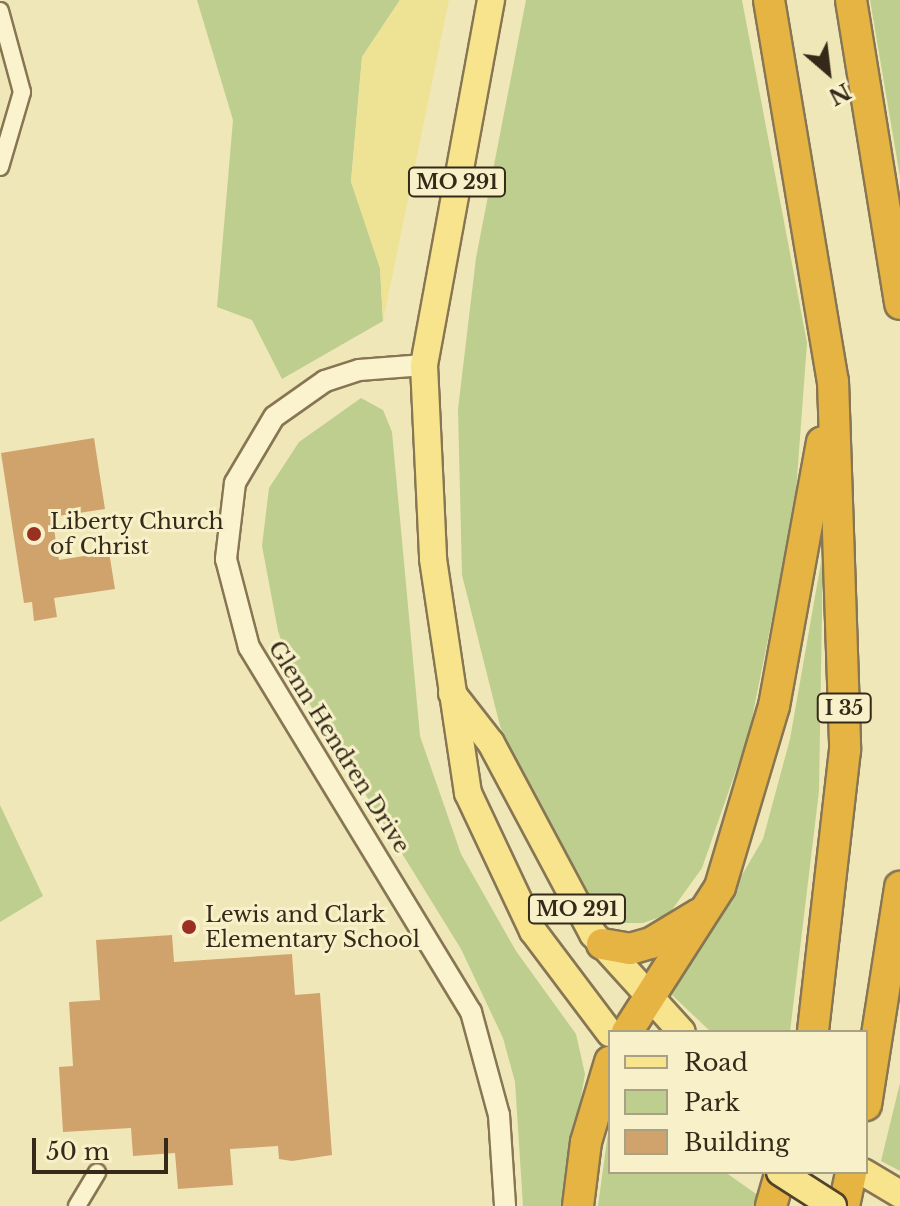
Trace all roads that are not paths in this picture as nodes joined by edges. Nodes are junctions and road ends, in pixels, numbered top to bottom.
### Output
1 (491, 0) edge
2 (769, 0) edge
3 (851, 0) edge
4 (0, 11) edge
5 (0, 167) edge
6 (900, 304) edge
7 (424, 365) junction
8 (833, 381) junction
9 (450, 691) junction
10 (900, 887) edge
11 (707, 908) junction
12 (602, 944) junction
13 (649, 998) junction
14 (628, 1030) edge
15 (680, 1030) edge
16 (813, 1030) edge
17 (608, 1031) edge
18 (608, 1069) edge
19 (868, 1092) edge
20 (97, 1173) dead end
21 (779, 1174) edge
22 (783, 1174) edge
23 (851, 1174) edge
24 (866, 1174) edge
25 (900, 1194) edge
26 (77, 1206) edge
27 (505, 1206) edge
28 (578, 1206) edge
29 (771, 1206) edge
30 (833, 1206) edge
31 (844, 1206) edge

1 - 7 main road, MO 291
2 - 8 highway, I 35
3 - 6 highway
4 - 5 street
7 - 9 main road, MO 291
7 - 27 street, Glenn Hendren Drive
8 - 11 highway
8 - 16 highway, I 35
9 - 12 main road, MO 291
9 - 17 main road, MO 291
10 - 19 highway
11 - 12 highway
11 - 13 highway
12 - 13 main road, MO 291
13 - 14 highway
13 - 15 main road, MO 291
18 - 28 highway
20 - 26 street
21 - 29 highway
22 - 30 main road, bridge
23 - 31 highway
24 - 25 main road

